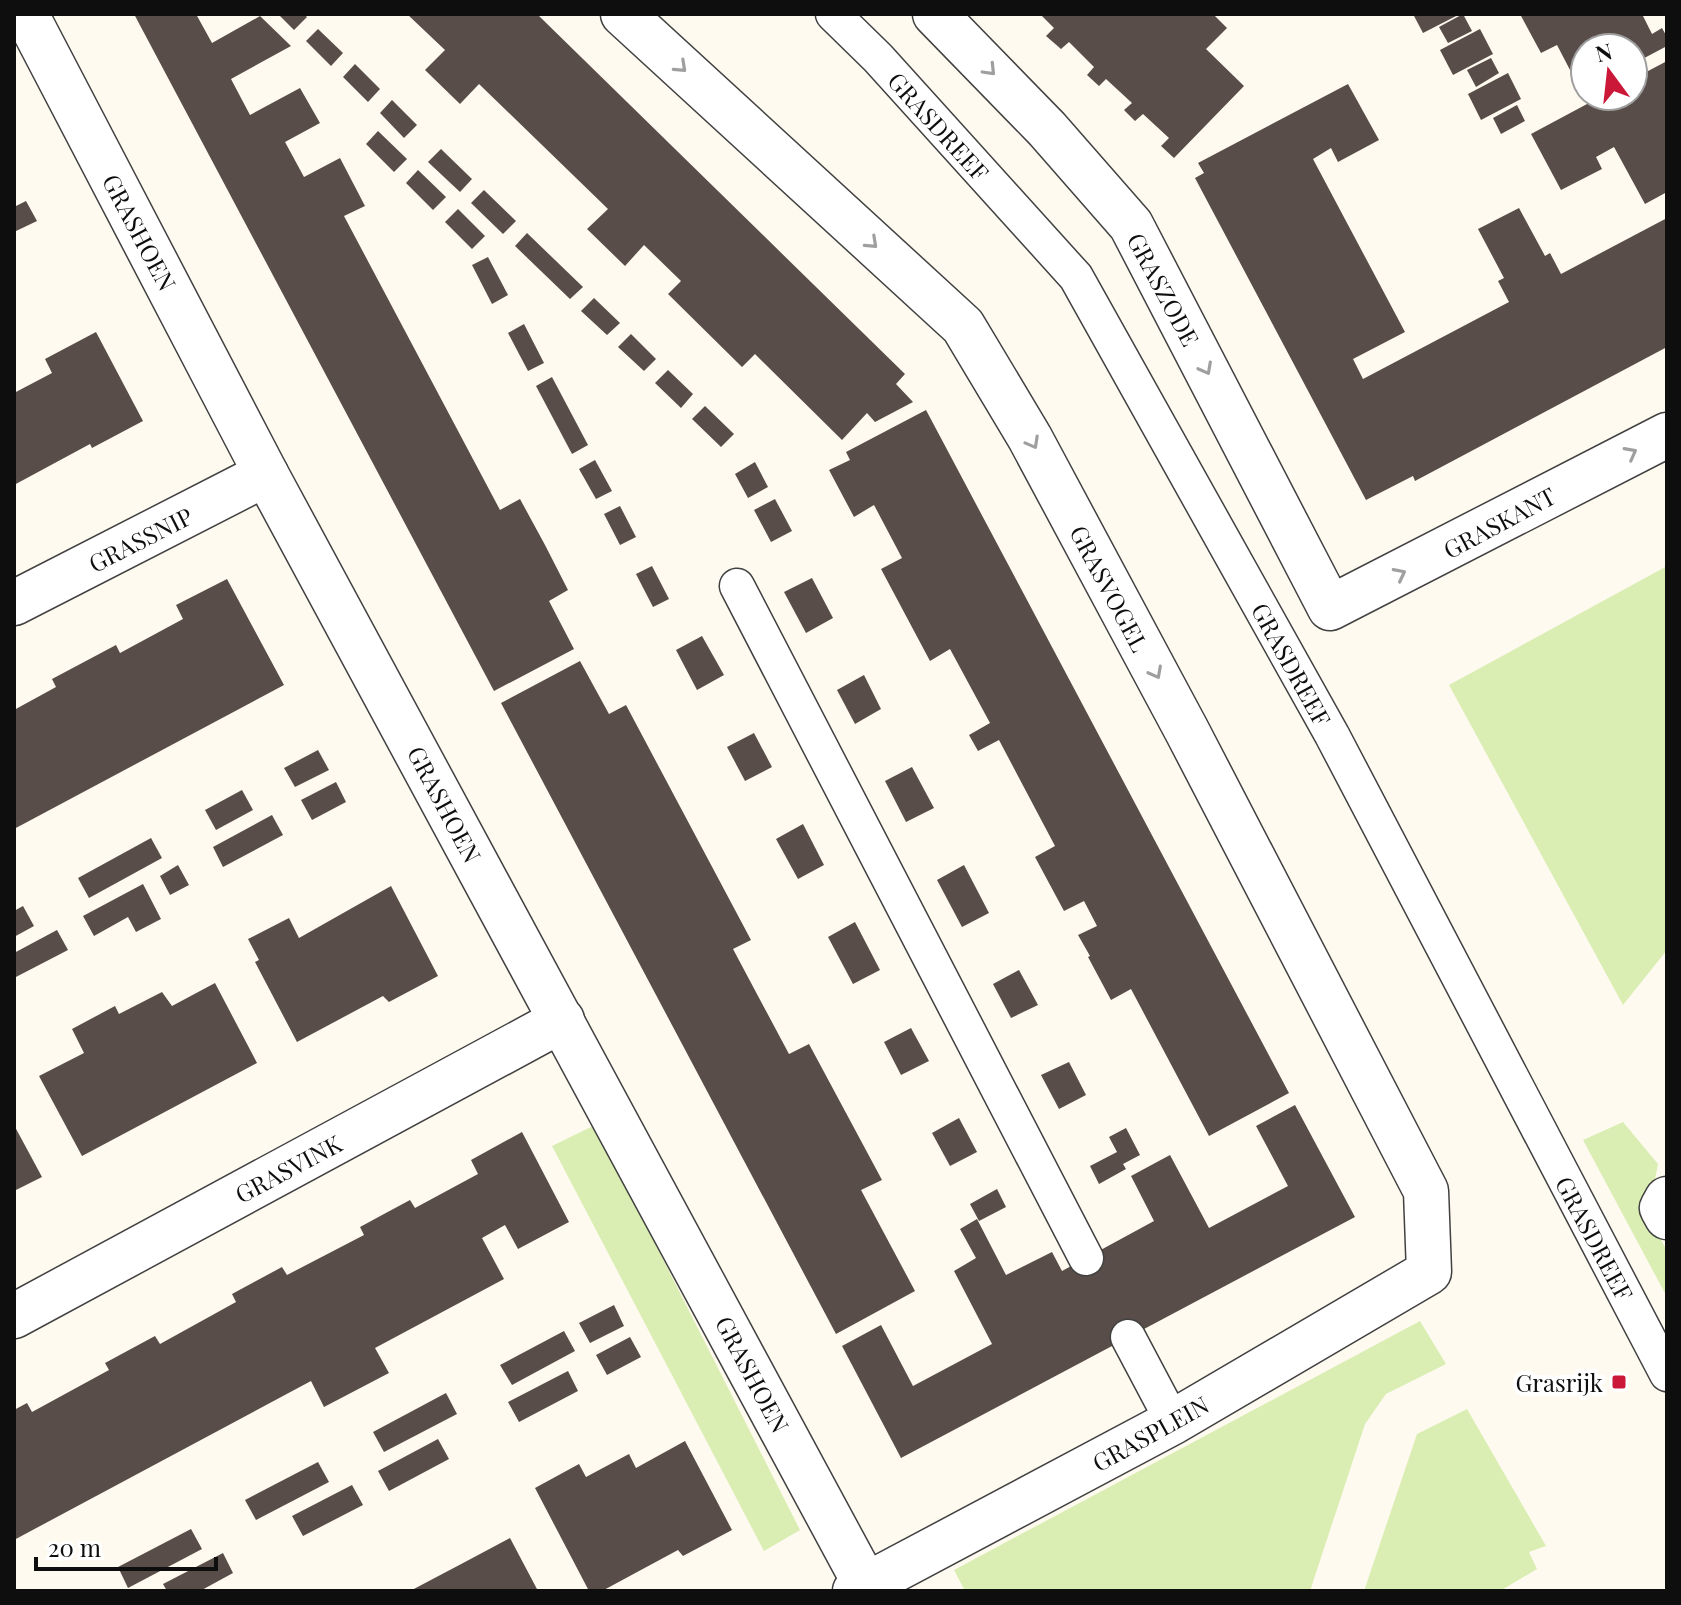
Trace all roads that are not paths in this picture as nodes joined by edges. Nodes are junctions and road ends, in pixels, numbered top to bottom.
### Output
1 (26, 14) edge
2 (623, 14) edge
3 (833, 14) edge
4 (935, 14) edge
5 (1667, 435) edge
6 (266, 474) junction
7 (737, 586) dead end
8 (14, 603) edge
9 (1330, 608) joint
10 (562, 1020) junction
11 (1667, 1199) edge
12 (1667, 1217) edge
13 (1086, 1258) dead end
14 (1429, 1272) joint
15 (14, 1316) edge
16 (1128, 1337) dead end
17 (1667, 1374) edge
18 (1173, 1422) junction
19 (864, 1589) edge

1 - 6 street, GRASHOEN
2 -> 14 street, GRASVOGEL
3 - 17 lane, GRASDREEF
4 -> 9 street, GRASZODE
9 -> 5 street, GRASKANT
6 - 8 street, GRASSNIP
6 - 10 street, GRASHOEN
7 - 13 lane
10 - 15 street, GRASVINK
10 - 19 street, GRASHOEN
11 - 12 street
14 - 18 street, GRASPLEIN
16 - 18 lane
18 - 19 street, GRASPLEIN

